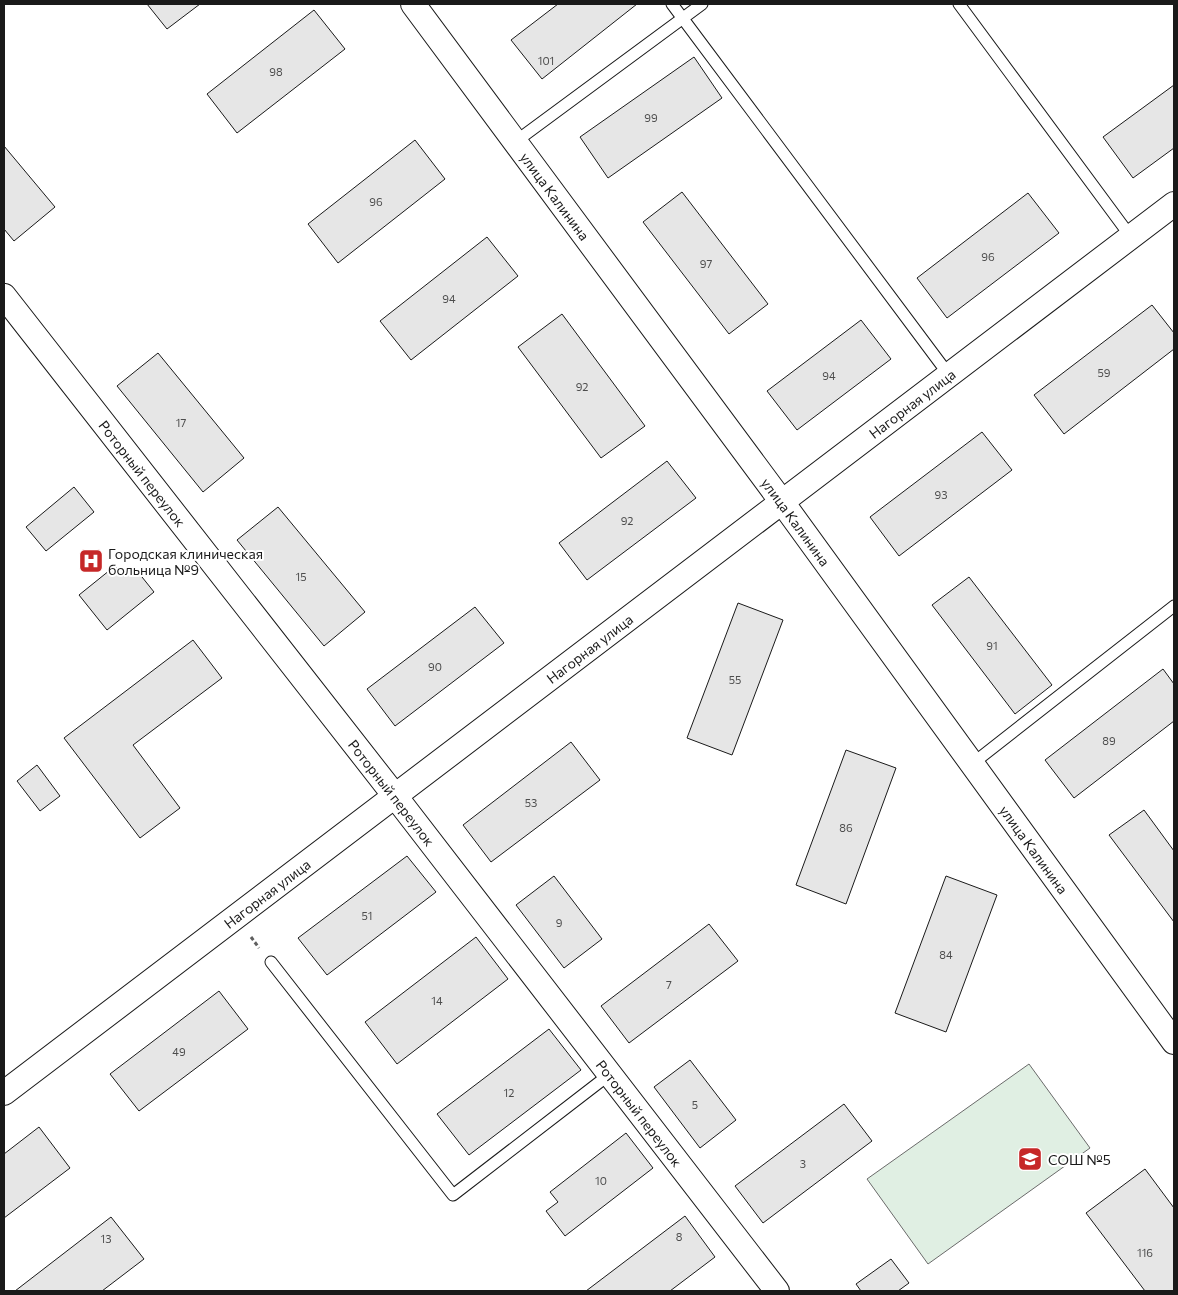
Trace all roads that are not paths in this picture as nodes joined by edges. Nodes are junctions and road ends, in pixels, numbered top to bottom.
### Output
1 (413, 4) edge
2 (672, 4) edge
3 (702, 4) edge
4 (959, 4) edge
5 (682, 19) junction
6 (515, 142) junction
7 (1174, 204) edge
8 (1131, 237) junction
9 (4, 296) edge
10 (949, 375) junction
11 (782, 502) junction
12 (1174, 606) edge
13 (972, 764) junction
14 (395, 796) junction
15 (271, 962) road end
16 (1174, 1042) edge
17 (610, 1074) junction
18 (4, 1093) edge
19 (778, 1291) edge

1 - 6 street, улица Калинина
2 - 5 lane
3 - 5 lane
4 - 8 lane
5 - 6 lane
5 - 10 lane
6 - 11 street, улица Калинина
7 - 8 street, Нагорная улица
8 - 10 street, Нагорная улица
9 - 14 street, Роторный переулок
10 - 11 street, Нагорная улица
11 - 13 street, улица Калинина
11 - 14 street, Нагорная улица
12 - 13 lane
13 - 16 street, улица Калинина
14 - 17 street, Роторный переулок
14 - 18 street, Нагорная улица
15 - 17 lane
17 - 19 street, Роторный переулок

